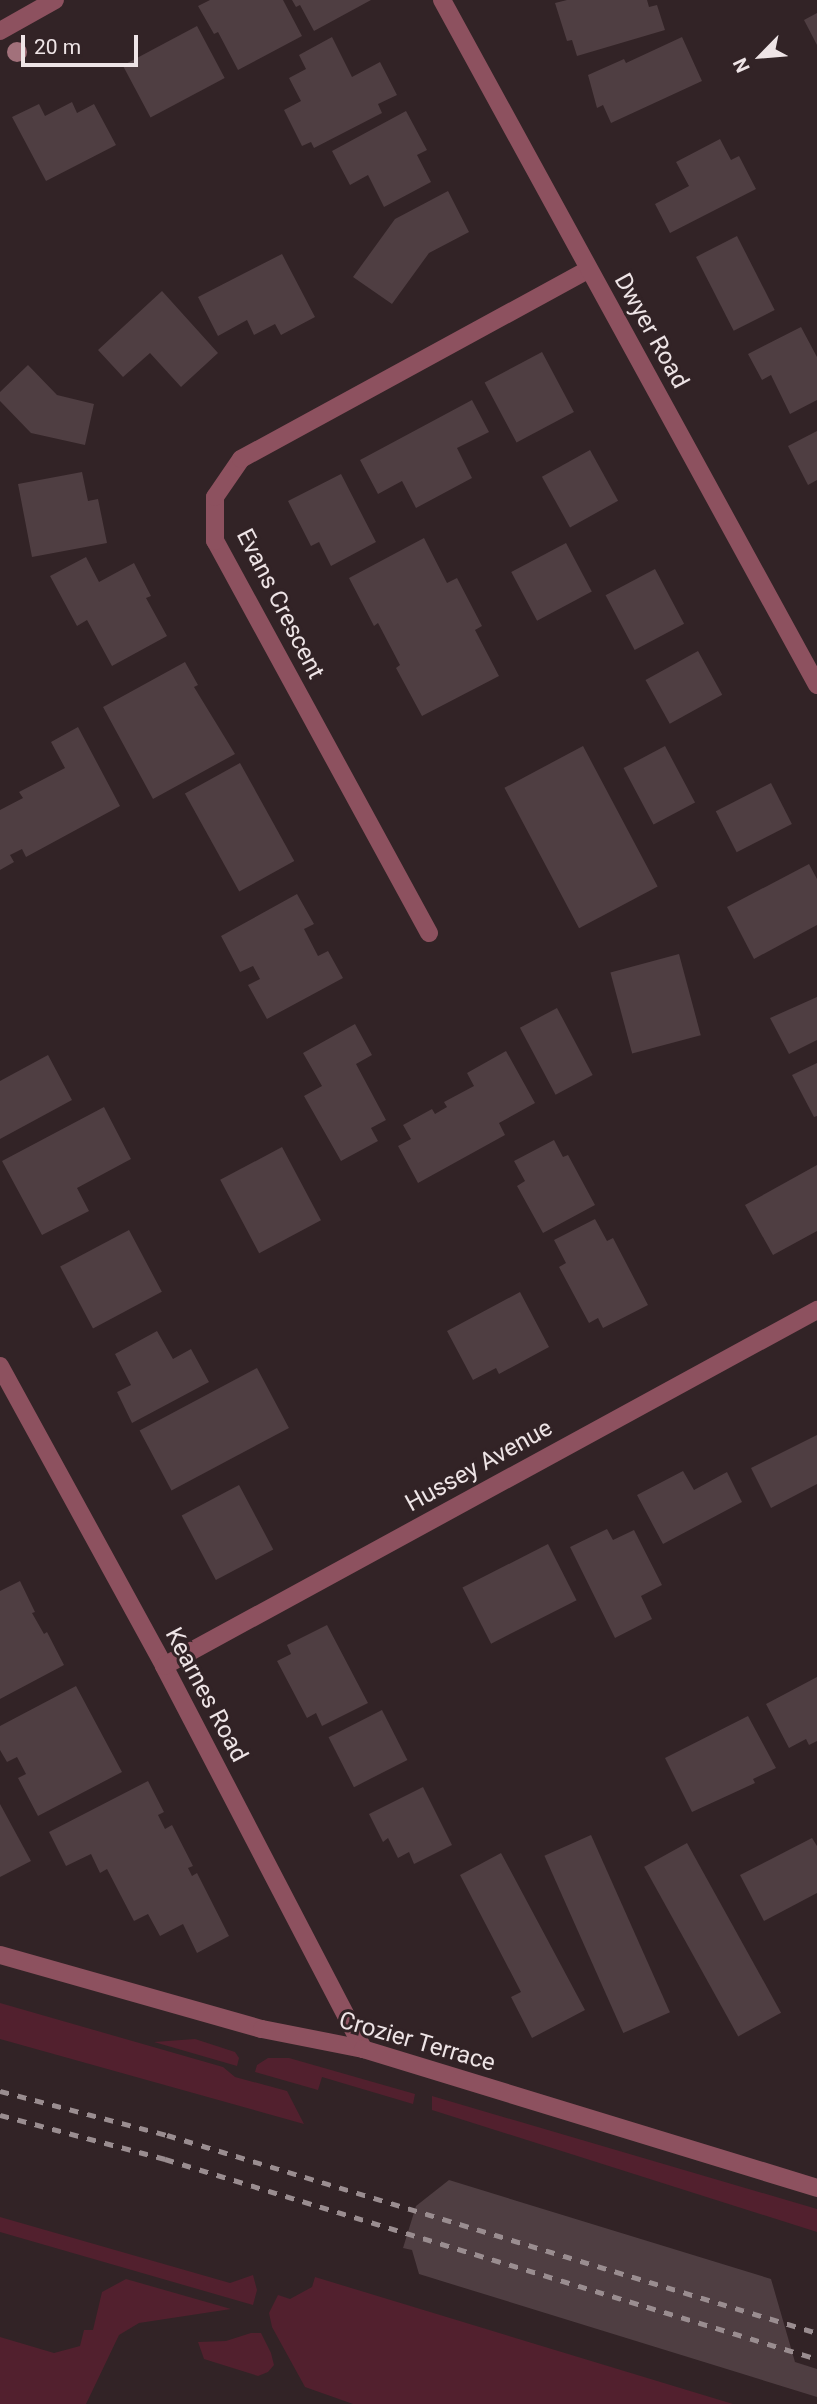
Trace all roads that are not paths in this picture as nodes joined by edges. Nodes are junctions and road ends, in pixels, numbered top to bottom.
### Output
1 (55, 0) edge
2 (442, 0) edge
3 (0, 31) edge
4 (589, 269) junction
5 (817, 685) edge
6 (429, 933) dead end
7 (817, 1310) edge
8 (0, 1366) edge
9 (164, 1666) junction
10 (0, 1955) edge
11 (363, 2049) junction
12 (817, 2188) edge

1 - 3 street
2 - 4 street, Dwyer Road
4 - 5 street, Dwyer Road
4 - 6 street, Evans Crescent
7 - 9 street, Hussey Avenue
8 - 9 street, Kearnes Road
9 - 11 street, Kearnes Road
10 - 11 street, Crozier Terrace
11 - 12 street, Crozier Terrace

